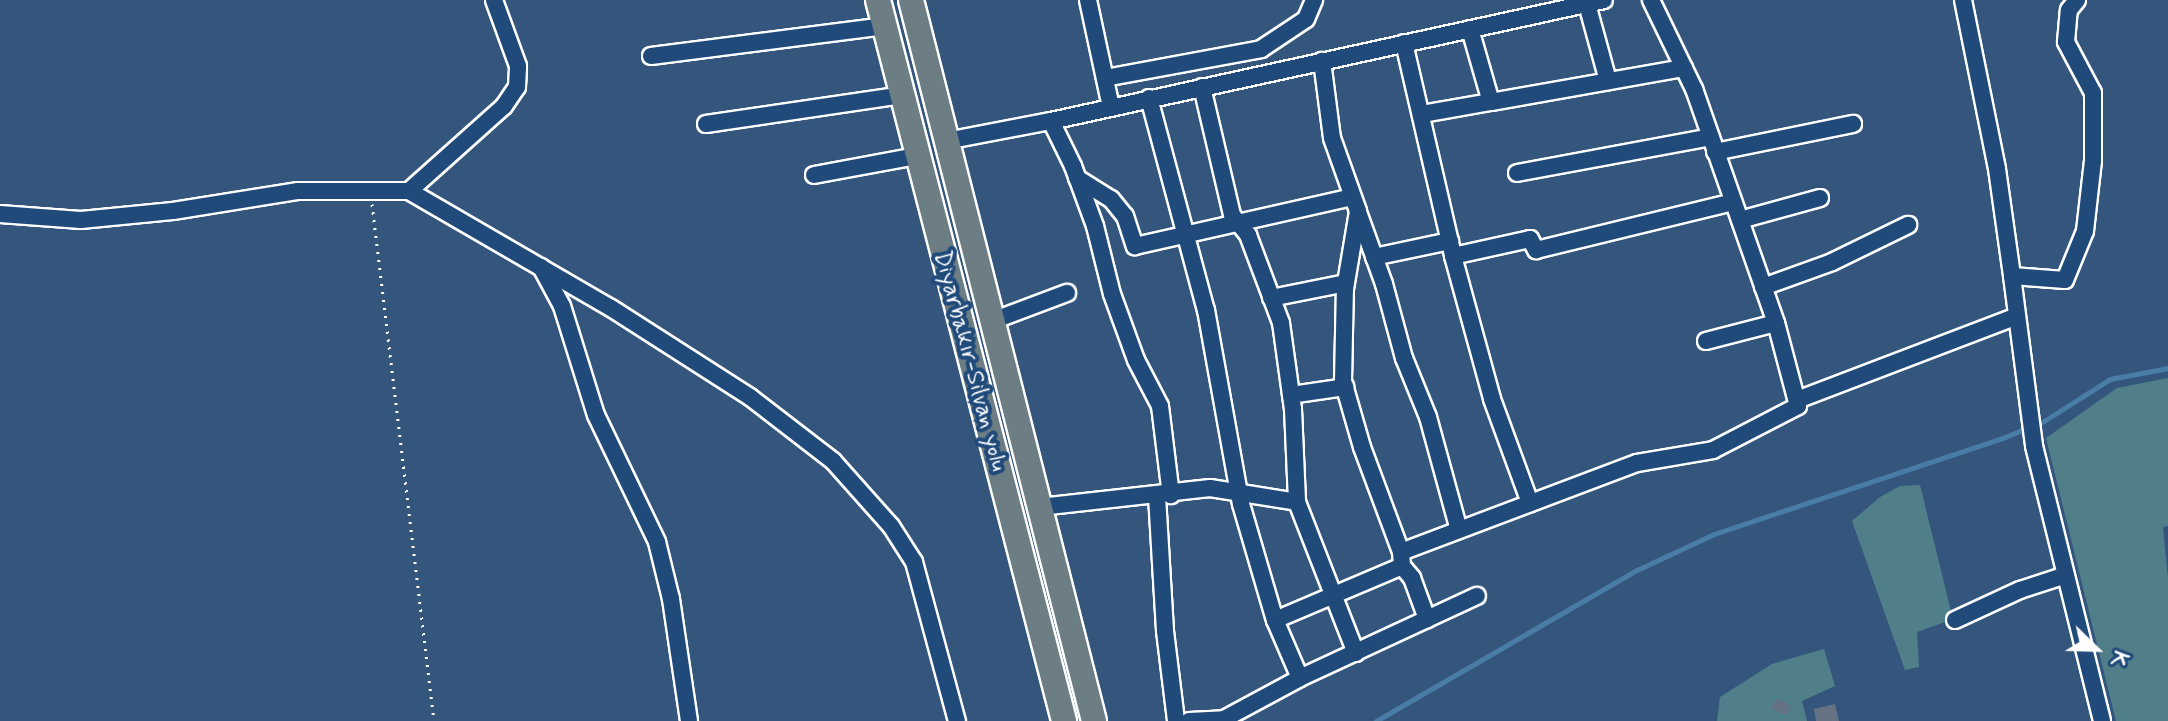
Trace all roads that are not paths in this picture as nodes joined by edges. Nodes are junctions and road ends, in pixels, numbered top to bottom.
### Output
1 (494, 0) edge
2 (878, 0) edge
3 (911, 0) edge
4 (1088, 0) edge
5 (1314, 0) edge
6 (1651, 0) edge
7 (1963, 0) edge
8 (2077, 0) edge
9 (1595, 2) edge
10 (885, 26) junction
11 (1470, 29) junction
12 (1404, 43) junction
13 (651, 56) dead end
14 (1322, 61) junction
15 (1684, 68) junction
16 (1105, 78) junction
17 (1608, 81) junction
18 (1202, 87) junction
19 (902, 95) junction
20 (1149, 98) junction
21 (1491, 102) junction
22 (1111, 107) junction
23 (1422, 114) junction
24 (1051, 121) junction
25 (706, 124) dead end
26 (1853, 124) dead end
27 (946, 141) junction
28 (1713, 144) junction
29 (917, 156) junction
30 (1517, 173) dead end
31 (814, 175) dead end
32 (1077, 178) junction
33 (409, 191) junction
34 (1820, 198) dead end
35 (1733, 202) junction
36 (1355, 204) junction
37 (0, 213) edge
38 (1740, 220) junction
39 (1239, 224) junction
40 (1908, 225) dead end
41 (1185, 233) junction
42 (1451, 248) junction
43 (1374, 257) junction
44 (540, 266) junction
45 (2012, 276) junction
46 (1346, 283) junction
47 (1763, 287) junction
48 (1067, 293) dead end
49 (1271, 298) junction
50 (2017, 316) junction
51 (995, 320) junction
52 (1776, 323) junction
53 (1706, 341) dead end
54 (1345, 387) junction
55 (1291, 395) junction
56 (1797, 400) junction
57 (1239, 493) junction
58 (1164, 496) junction
59 (1297, 502) junction
60 (1530, 503) junction
61 (1040, 507) junction
62 (1459, 530) junction
63 (1402, 559) junction
64 (2066, 575) junction
65 (1333, 595) junction
66 (1477, 596) dead end
67 (1427, 619) junction
68 (1275, 620) junction
69 (1955, 620) dead end
70 (1356, 653) junction
71 (1300, 678) junction
72 (689, 721) edge
73 (957, 721) edge
74 (1064, 721) edge
75 (1094, 721) edge
76 (1176, 721) edge
77 (1189, 721) edge
78 (2102, 721) edge

1 - 33 street
2 - 10 highway, Diyarbakır-Silvan yolu
3 - 27 highway, Diyarbakır-Silvan yolu
4 - 16 street
5 - 16 street
6 - 15 street
7 - 45 street
8 - 45 street
9 - 11 street
9 - 17 street
10 - 13 street
10 - 19 highway, Diyarbakır-Silvan yolu
11 - 12 street
11 - 21 street
12 - 14 street
12 - 23 street
14 - 18 street
14 - 36 street
15 - 17 street
15 - 28 street
16 - 22 street
17 - 21 street
18 - 20 street
18 - 39 street
19 - 25 street
19 - 29 highway, Diyarbakır-Silvan yolu
20 - 22 street
20 - 41 street
21 - 23 street
22 - 24 street
23 - 42 street
24 - 27 street
24 - 32 street
26 - 28 street
27 - 51 highway, Diyarbakır-Silvan yolu
28 - 30 street
28 - 35 street
29 - 31 street
29 - 74 highway, Diyarbakır-Silvan yolu
32 - 41 street
32 - 58 street
33 - 37 street
33 - 44 street
34 - 38 street
35 - 38 street
35 - 42 street
36 - 39 street
36 - 43 street
36 - 46 street
38 - 47 street
39 - 41 street
39 - 49 street
40 - 47 street
41 - 57 street
42 - 43 street
42 - 60 street
43 - 62 street
44 - 72 street
44 - 73 street
45 - 50 street
46 - 49 street
46 - 54 street
47 - 52 street
48 - 51 street
49 - 55 street
50 - 56 street
50 - 64 street
51 - 61 highway, Diyarbakır-Silvan yolu
52 - 53 street
52 - 56 street
54 - 55 street
54 - 63 street
55 - 59 street
56 - 60 street
57 - 58 street
57 - 59 street
57 - 68 street
58 - 61 street
58 - 76 street
59 - 65 street
60 - 62 street
61 - 75 highway, Diyarbakır-Silvan yolu
62 - 63 street
63 - 65 street
63 - 67 street
64 - 69 street
64 - 78 street
65 - 68 street
65 - 70 street
66 - 67 street
67 - 70 street
68 - 71 street
70 - 71 street
71 - 77 street

